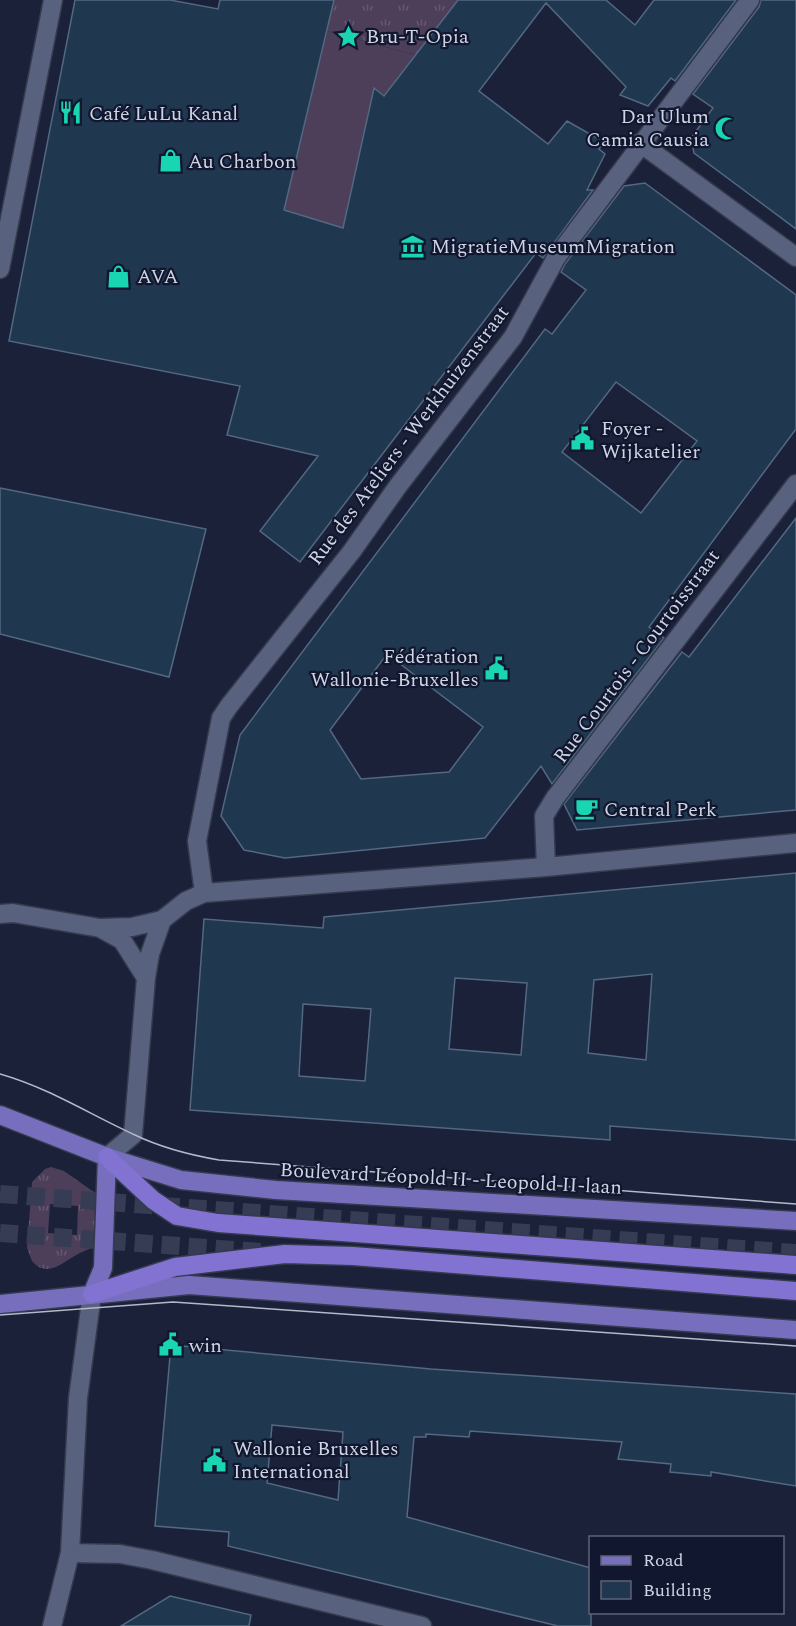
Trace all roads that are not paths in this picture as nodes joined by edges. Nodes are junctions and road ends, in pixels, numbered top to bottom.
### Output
1 (53, 0) edge
2 (750, 0) edge
3 (640, 143) junction
4 (796, 257) edge
5 (0, 269) edge
6 (796, 484) edge
7 (796, 843) edge
8 (546, 867) junction
9 (204, 893) junction
10 (0, 914) edge
11 (162, 920) junction
12 (100, 928) junction
13 (146, 978) junction
14 (0, 1114) edge
15 (107, 1157) junction
16 (796, 1221) edge
17 (796, 1265) edge
18 (796, 1291) edge
19 (92, 1294) junction
20 (0, 1304) edge
21 (796, 1330) edge
22 (70, 1553) junction
23 (52, 1626) edge
24 (422, 1626) edge

1 - 5 street
2 - 3 street, Rue des Ateliers - Werkhuizenstraat
3 - 4 street
3 - 9 street, Rue des Ateliers - Werkhuizenstraat
6 - 8 street, Rue Courtois - Courtoisstraat
7 - 8 street
8 - 9 street
9 - 11 street
10 - 12 street
11 - 12 street
11 - 13 street
12 - 13 street
13 - 15 street
14 - 15 main road, Boulevard Léopold II - Leopold II-laan
15 - 16 main road, Boulevard Léopold II - Leopold II-laan
15 - 17 highway
15 - 19 main road
18 - 19 highway
19 - 20 main road
19 - 21 main road
19 - 22 street
22 - 23 street
22 - 24 street

